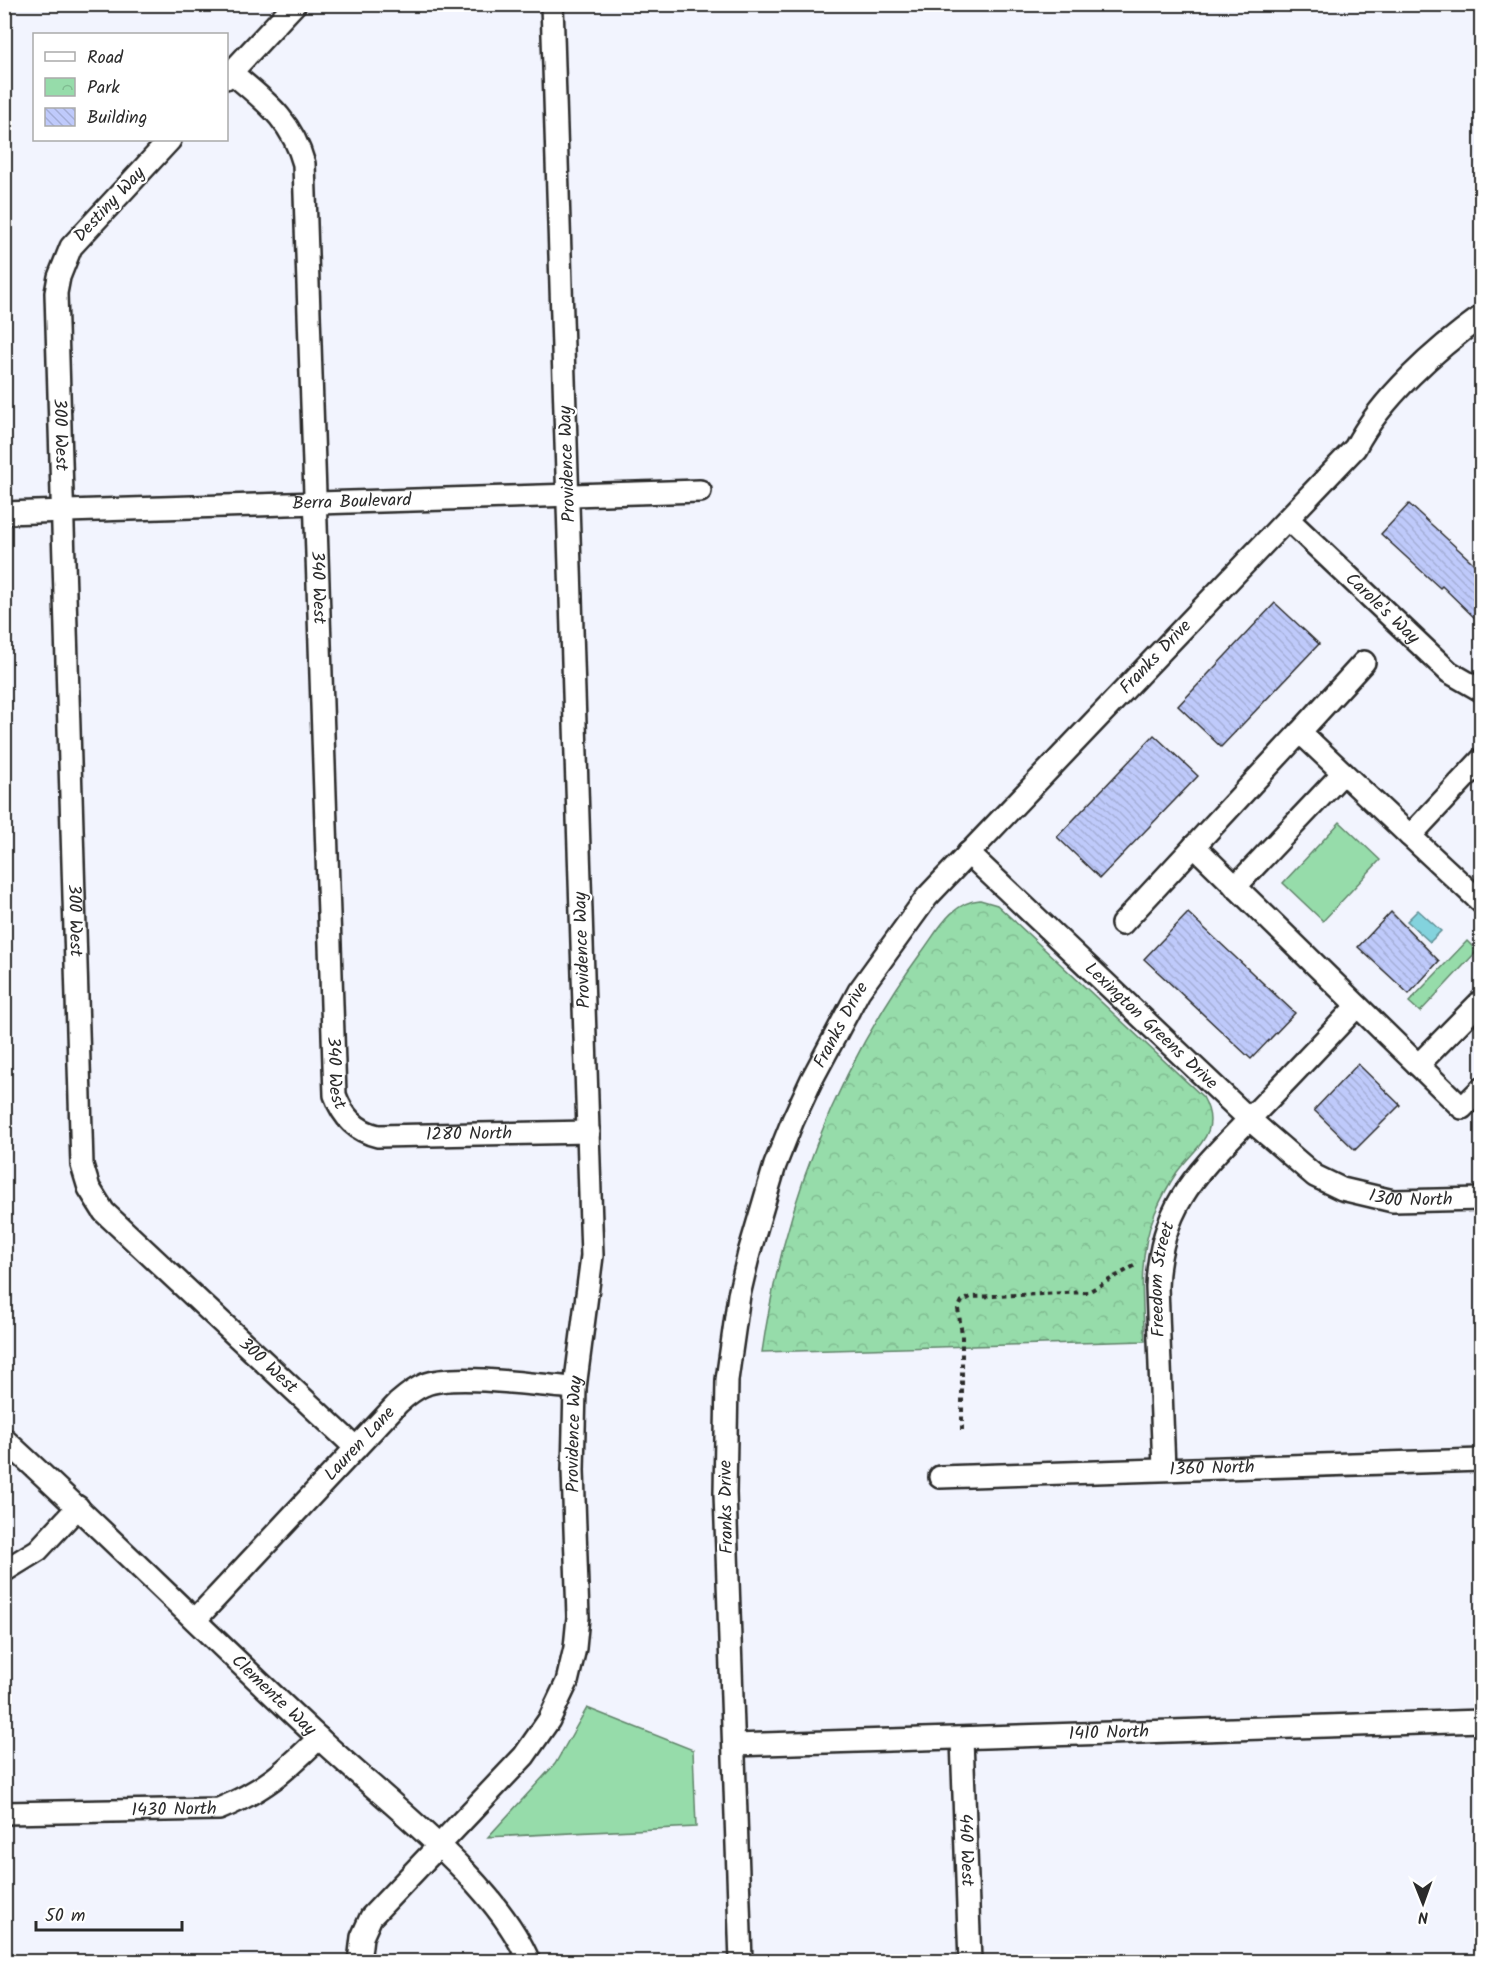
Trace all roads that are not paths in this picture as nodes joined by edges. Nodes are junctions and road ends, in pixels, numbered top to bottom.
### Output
1 (295, 4) edge
2 (552, 4) edge
3 (229, 75) edge
4 (169, 141) edge
5 (59, 277) joint
6 (1482, 316) edge
7 (700, 492) dead end
8 (569, 497) junction
9 (315, 504) junction
10 (62, 512) junction
11 (4, 513) edge
12 (1288, 519) junction
13 (1364, 662) dead end
14 (1482, 691) edge
15 (1300, 732) junction
16 (1482, 759) edge
17 (1343, 773) junction
18 (1410, 836) junction
19 (1194, 846) junction
20 (968, 853) junction
21 (1235, 887) junction
22 (1482, 903) edge
23 (1122, 924) dead end
24 (1482, 1000) edge
25 (1358, 1006) junction
26 (1418, 1065) junction
27 (1482, 1088) edge
28 (1249, 1119) junction
29 (352, 1124) joint
30 (589, 1132) junction
31 (1342, 1189) joint
32 (1482, 1199) edge
33 (575, 1388) junction
34 (4, 1439) edge
35 (356, 1448) junction
36 (1482, 1460) edge
37 (1164, 1469) junction
38 (940, 1477) dead end
39 (78, 1507) junction
40 (4, 1571) edge
41 (196, 1619) junction
42 (1482, 1721) edge
43 (319, 1738) junction
44 (962, 1738) junction
45 (735, 1745) junction
46 (4, 1813) edge
47 (437, 1846) junction
48 (360, 1962) edge
49 (529, 1962) edge
50 (741, 1962) edge
51 (969, 1962) edge

1 - 3 street
2 - 8 street, Providence Way
3 - 9 street, 340 West
4 - 5 street, Destiny Way
5 - 10 street, 300 West
6 - 12 street, Franks Drive
7 - 8 street, Berra Boulevard
8 - 9 street, Berra Boulevard
8 - 30 street, Providence Way
9 - 10 street, Berra Boulevard
9 - 29 street, 340 West
10 - 11 street, Berra Boulevard
10 - 35 street, 300 West
12 - 14 street, Carole's Way
12 - 20 street, Franks Drive
13 - 15 street
15 - 17 street
15 - 19 street
16 - 18 street
17 - 18 street
17 - 21 street
18 - 22 street
19 - 21 street
19 - 23 street
20 - 28 street, Lexington Greens Drive
20 - 45 street, Franks Drive
21 - 25 street
24 - 26 street
25 - 26 street
25 - 28 street, Freedom Street
26 - 27 street
28 - 31 street, Lexington Greens Drive
28 - 37 street, Freedom Street
29 - 30 street, 1280 North
30 - 33 street, Providence Way
31 - 32 street, 1300 North
33 - 35 street, Lauren Lane
33 - 47 street, Providence Way
34 - 39 street, Clemente Way
35 - 41 street, Lauren Lane
36 - 37 street, 1360 North
37 - 38 street, 1360 North
39 - 40 street
39 - 41 street, Clemente Way
41 - 43 street, Clemente Way
42 - 44 street, 1410 North
43 - 46 street, 1430 North
43 - 47 street, Clemente Way
44 - 45 street, 1410 North
44 - 51 street, 440 West
45 - 50 street, Franks Drive
47 - 48 street, Providence Way
47 - 49 street, Clemente Way

